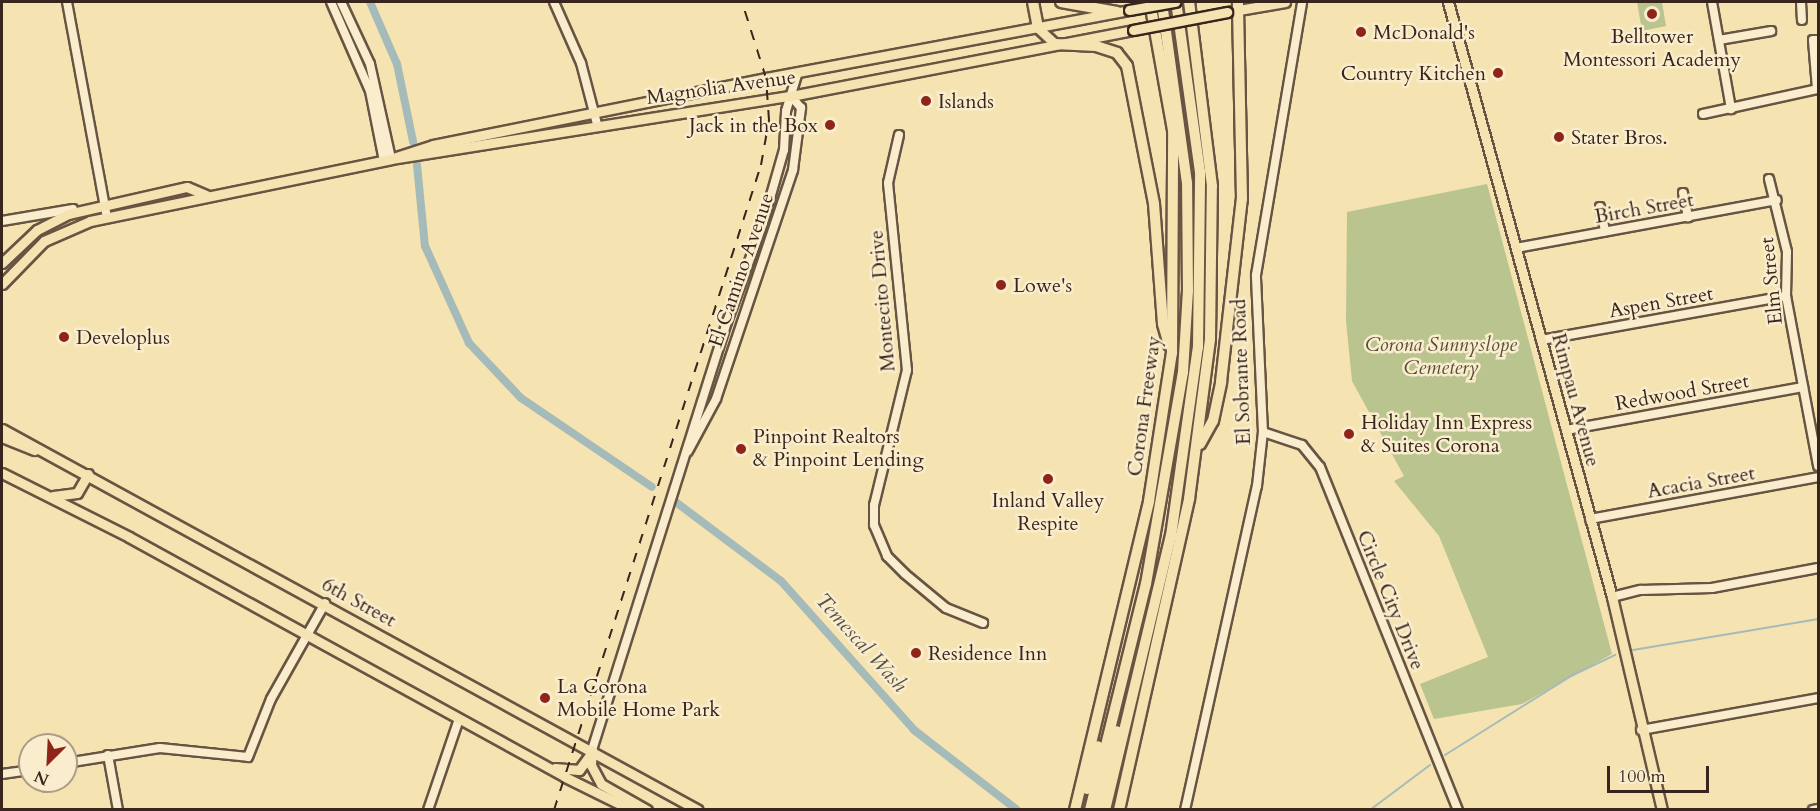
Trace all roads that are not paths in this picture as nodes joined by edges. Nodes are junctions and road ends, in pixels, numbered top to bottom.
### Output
1 (67, 2) edge
2 (331, 2) edge
3 (341, 2) edge
4 (554, 2) edge
5 (1033, 2) edge
6 (1061, 2) edge
7 (1142, 2) edge
8 (1150, 2) edge
9 (1162, 2) edge
10 (1176, 2) edge
11 (1189, 2) edge
12 (1285, 2) edge
13 (1302, 2) edge
14 (1448, 2) edge
15 (1712, 2) edge
16 (1801, 2) edge
17 (1239, 5) edge
18 (1123, 11) junction
19 (1802, 20) dead end
20 (1038, 28) junction
21 (1771, 31) dead end
22 (1719, 40) junction
23 (1816, 40) edge
24 (1055, 44) junction
25 (1162, 67) junction
26 (797, 74) junction
27 (1817, 89) edge
28 (791, 96) junction
29 (1731, 109) junction
30 (593, 113) junction
31 (1703, 114) dead end
32 (597, 124) junction
33 (899, 135) dead end
34 (393, 159) junction
35 (1769, 179) dead end
36 (1683, 193) dead end
37 (206, 195) junction
38 (1777, 200) junction
39 (104, 204) junction
40 (1600, 207) dead end
41 (107, 217) junction
42 (1688, 217) junction
43 (2, 221) edge
44 (1605, 231) junction
45 (1516, 248) junction
46 (2, 263) edge
47 (11, 271) junction
48 (2, 284) edge
49 (1786, 296) junction
50 (1541, 340) junction
51 (1172, 353) junction
52 (1803, 387) junction
53 (2, 429) edge
54 (1566, 430) junction
55 (1263, 432) junction
56 (2, 437) edge
57 (1197, 449) junction
58 (688, 451) junction
59 (49, 453) junction
60 (1818, 466) edge
61 (2, 473) edge
62 (88, 474) junction
63 (1818, 477) edge
64 (45, 495) junction
65 (1590, 519) junction
66 (1159, 520) junction
67 (1172, 522) junction
68 (1818, 568) edge
69 (1612, 597) junction
70 (325, 603) junction
71 (983, 623) dead end
72 (306, 635) junction
73 (1818, 698) edge
74 (459, 719) junction
75 (1641, 730) junction
76 (592, 750) junction
77 (108, 755) junction
78 (533, 759) junction
79 (78, 761) edge
80 (18, 772) edge
81 (2, 774) edge
82 (1818, 808) edge
83 (118, 810) edge
84 (428, 810) edge
85 (632, 810) edge
86 (647, 810) edge
87 (698, 810) edge
88 (1075, 810) edge
89 (1082, 810) edge
90 (1090, 810) edge
91 (1098, 810) edge
92 (1106, 810) edge
93 (1119, 810) edge
94 (1185, 810) edge
95 (1458, 810) edge
96 (1662, 810) edge
97 (1813, 810) edge

1 - 39 street
2 - 34 street
3 - 34 street
4 - 30 street
5 - 20 highway
6 - 18 highway
7 - 25 highway
8 - 25 highway, Corona Freeway
9 - 66 highway
10 - 18 main road, Magnolia Avenue, bridge
10 - 67 highway
11 - 57 highway
12 - 17 main road, Magnolia Avenue
13 - 55 street, El Sobrante Road
14 - 45 main road, Rimpau Avenue
15 - 22 street
16 - 19 street
17 - 24 main road, Magnolia Avenue, bridge
17 - 57 highway
18 - 20 main road, Magnolia Avenue
20 - 24 main road
20 - 26 main road, Magnolia Avenue
21 - 22 street
22 - 29 street
23 - 27 street
24 - 28 main road, Magnolia Avenue
24 - 51 highway
25 - 51 highway, Corona Freeway
26 - 28 street, El Camino Avenue
26 - 30 main road, Magnolia Avenue
27 - 29 street
28 - 32 main road, Magnolia Avenue
28 - 58 street, El Camino Avenue
28 - 58 street, El Camino Avenue
29 - 31 street
30 - 32 street
30 - 34 main road, Magnolia Avenue
32 - 34 main road, Magnolia Avenue
33 - 71 street, Montecito Drive
34 - 37 main road, Magnolia Avenue
35 - 38 street, Elm Street
36 - 42 street
37 - 39 main road, Magnolia Avenue
37 - 41 main road, Magnolia Avenue
38 - 42 street, Birch Street
38 - 49 street, Elm Street
39 - 41 street
39 - 43 street
39 - 46 main road, Magnolia Avenue
40 - 44 street
41 - 47 main road, Magnolia Avenue
42 - 44 street, Birch Street
44 - 45 street, Birch Street
45 - 50 main road, Rimpau Avenue
46 - 47 street
47 - 48 main road, Magnolia Avenue
49 - 50 street, Aspen Street
49 - 52 street, Elm Street
50 - 54 main road, Rimpau Avenue
51 - 88 highway, Corona Freeway
52 - 54 street, Redwood Street
52 - 60 street, Elm Street
53 - 59 main road, 6th Street
54 - 65 main road, Rimpau Avenue
55 - 94 street, El Sobrante Road
55 - 95 street, Circle City Drive
56 - 59 main road
57 - 93 highway
58 - 76 street, El Camino Avenue
59 - 62 main road, 6th Street
61 - 64 main road
62 - 64 main road
62 - 70 main road, 6th Street
63 - 65 street, Acacia Street
64 - 72 main road
65 - 69 main road, Rimpau Avenue
66 - 89 highway
66 - 90 highway
67 - 91 highway
67 - 92 highway
68 - 69 street
69 - 75 main road, Rimpau Avenue
70 - 72 street
70 - 76 main road, 6th Street
72 - 74 main road
72 - 77 street
73 - 75 street
74 - 78 main road
74 - 84 street
75 - 96 main road, Rimpau Avenue
76 - 78 main road
76 - 86 main road
76 - 87 main road, 6th Street
77 - 79 street
77 - 83 street
78 - 85 main road
80 - 81 street
82 - 97 street

